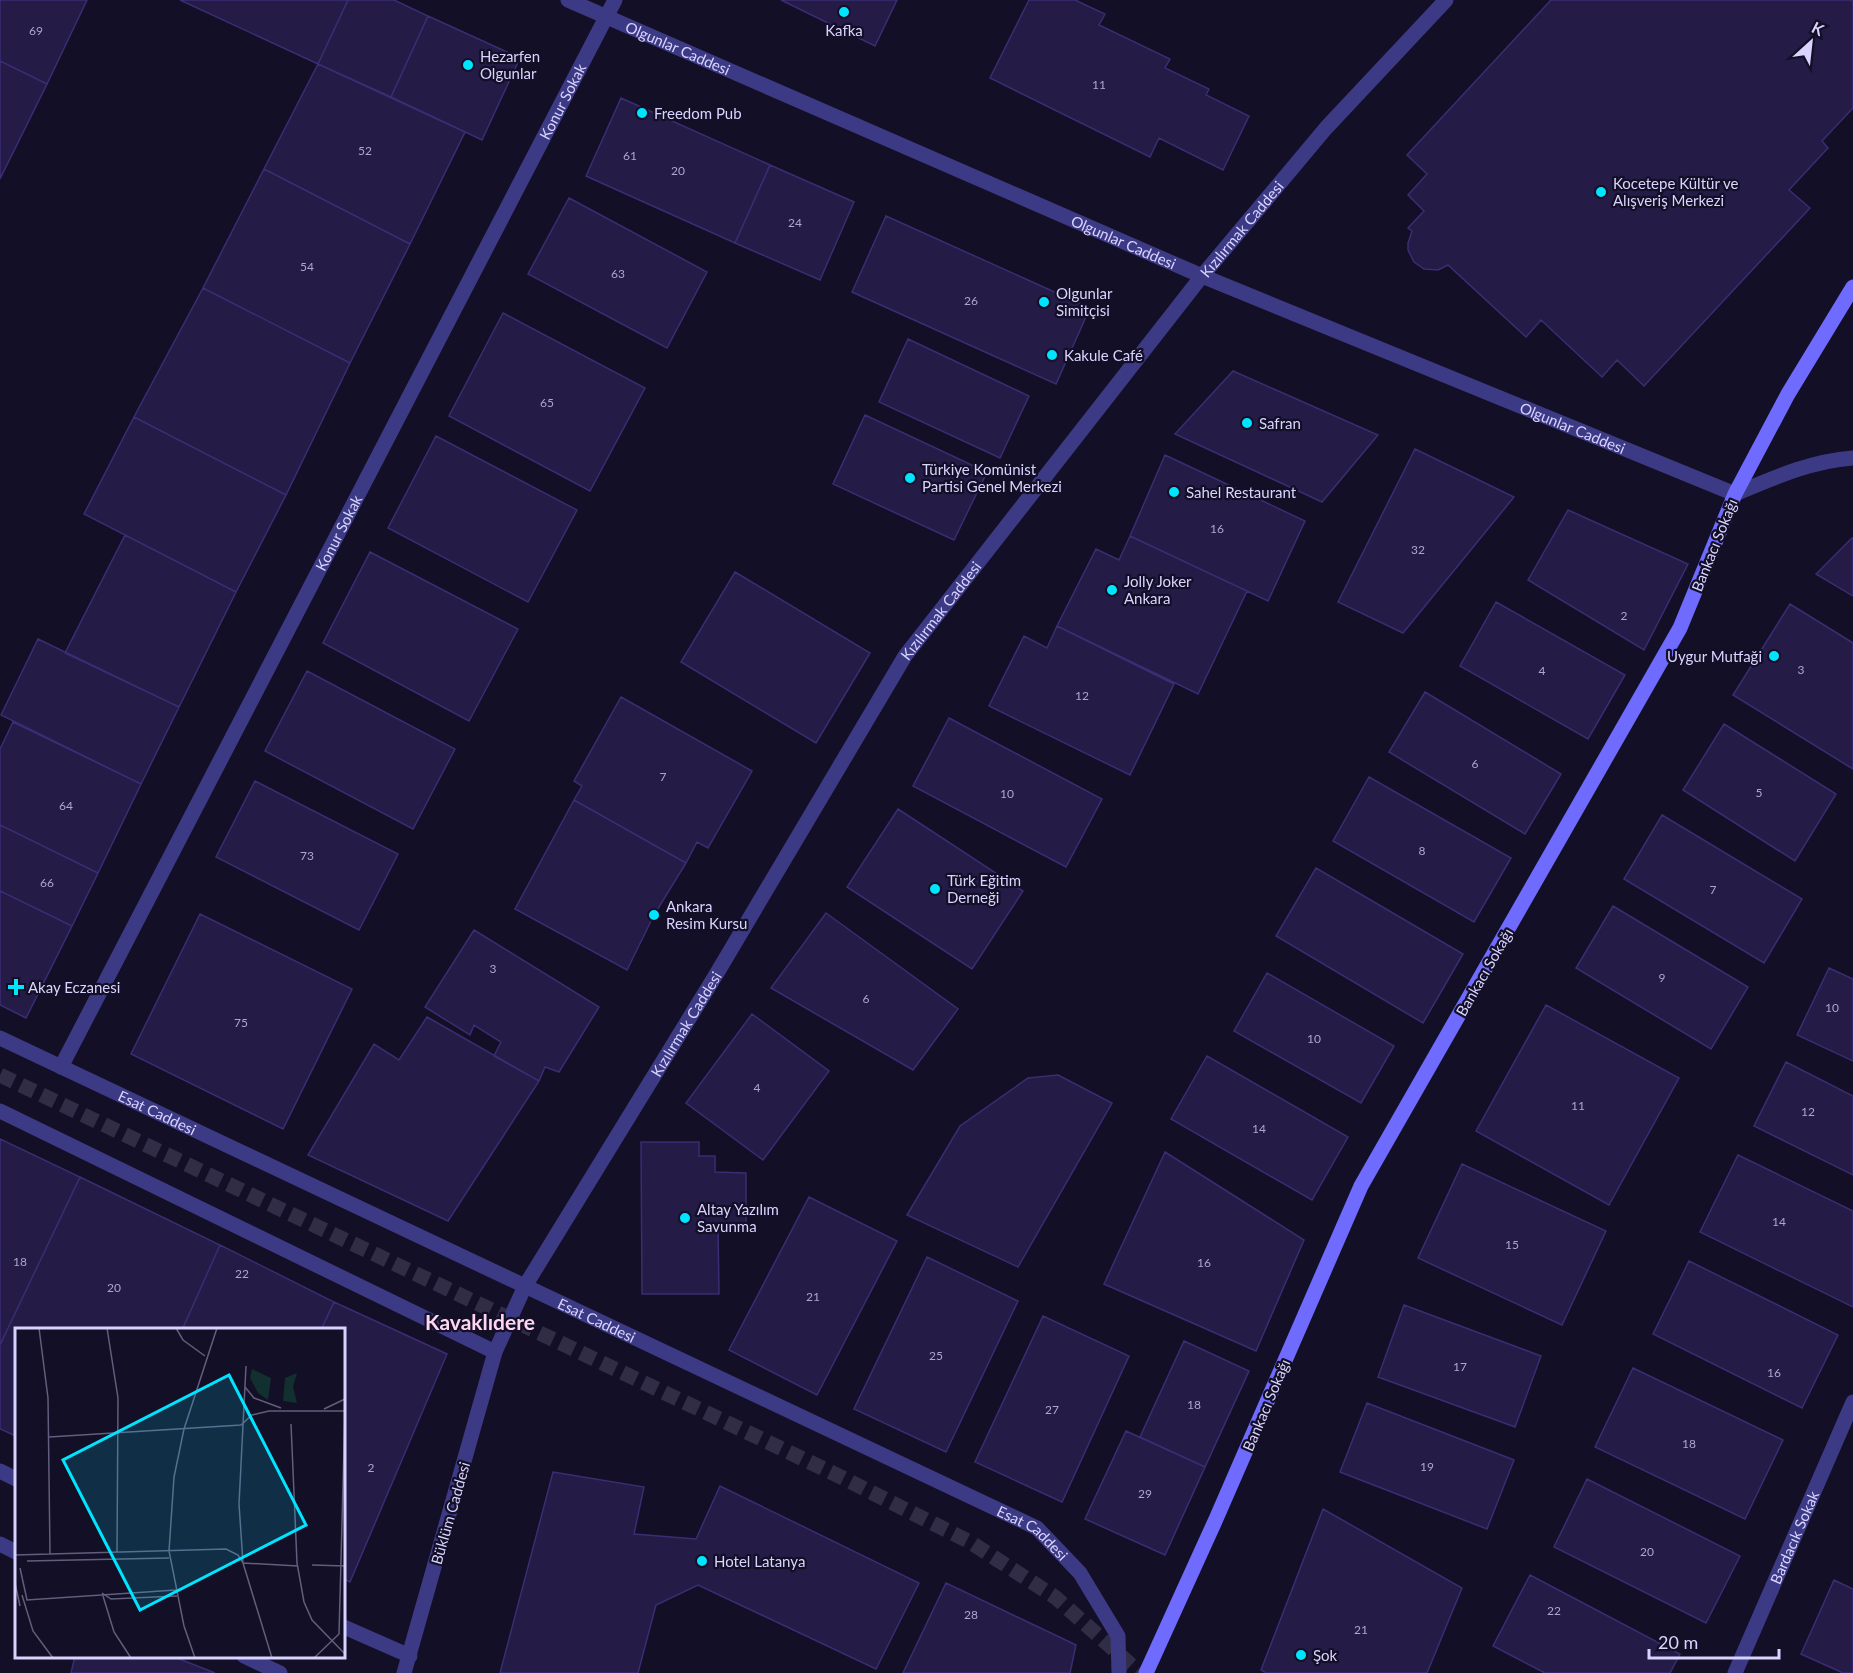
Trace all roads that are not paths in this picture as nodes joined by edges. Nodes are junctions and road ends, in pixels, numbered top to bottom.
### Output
1 (568, 0) edge
2 (615, 0) edge
3 (1446, 0) edge
4 (606, 18) junction
5 (1202, 276) junction
6 (1853, 287) edge
7 (1853, 458) edge
8 (1735, 494) junction
9 (0, 1038) edge
10 (61, 1067) junction
11 (0, 1111) edge
12 (525, 1286) junction
13 (495, 1352) junction
14 (1853, 1402) edge
15 (0, 1471) edge
16 (15, 1478) edge
17 (0, 1544) edge
18 (15, 1552) edge
19 (345, 1627) edge
20 (410, 1656) junction
21 (248, 1658) edge
22 (280, 1673) edge
23 (404, 1673) edge
24 (1119, 1673) edge
25 (1146, 1673) edge
26 (1735, 1673) edge

1 - 4 street, Olgunlar Caddesi
2 - 4 street, Konur Sokak
3 - 5 street, Kızılırmak Caddesi
4 - 5 street, Olgunlar Caddesi
4 - 10 street, Konur Sokak
5 - 8 street, Olgunlar Caddesi
5 - 12 street, Kızılırmak Caddesi
6 - 8 main road, Bankacı Sokağı
7 - 8 street
8 - 25 main road, Bankacı Sokağı
9 - 10 street, Esat Caddesi
10 - 12 street, Esat Caddesi
11 - 13 street
12 - 13 street, Kızılırmak Caddesi
12 - 24 street, Esat Caddesi
13 - 20 street, Büklüm Caddesi
14 - 26 street, Bardacık Sokak
15 - 16 street
17 - 18 street
19 - 20 street
20 - 23 street, Büklüm Caddesi
21 - 22 street

